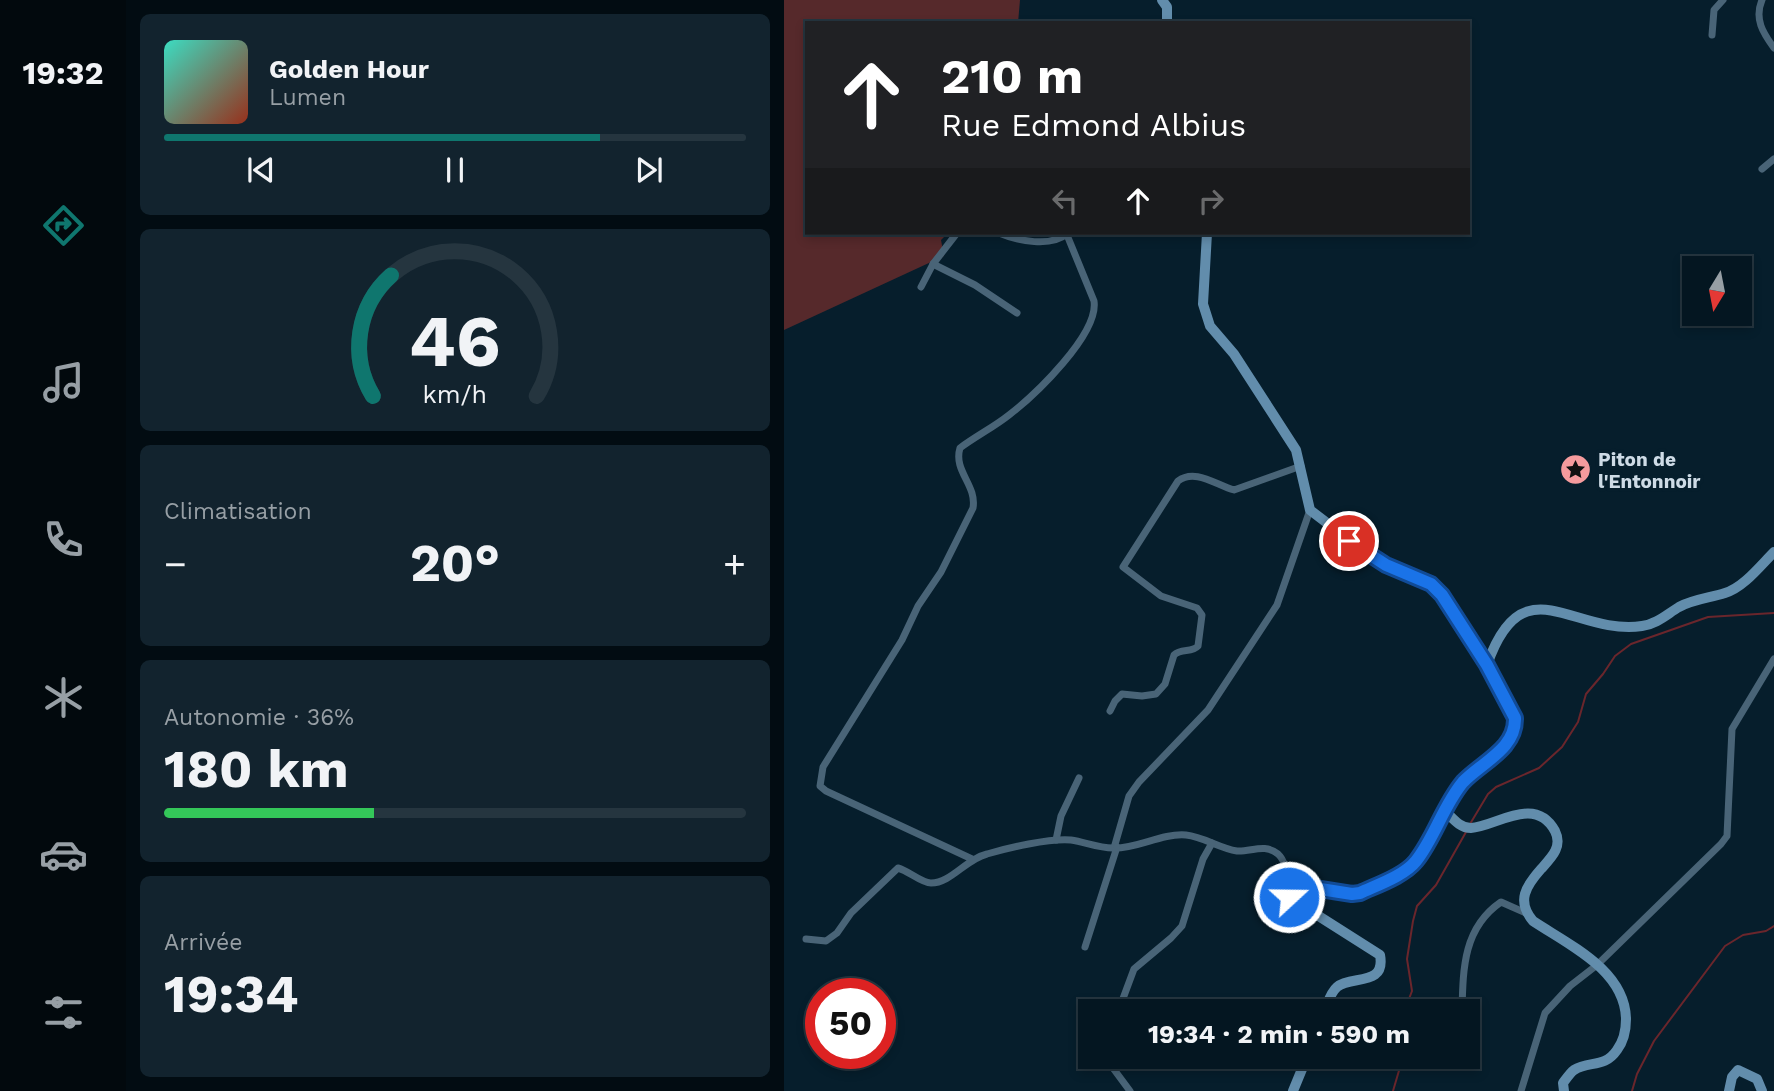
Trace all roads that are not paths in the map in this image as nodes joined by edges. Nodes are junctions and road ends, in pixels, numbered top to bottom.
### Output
1 (1162, 0) edge
2 (1723, 0) edge
3 (1762, 0) edge
4 (1167, 21) edge
5 (1712, 35) dead end
6 (1774, 48) edge
7 (1774, 159) edge
8 (1762, 169) dead end
9 (954, 235) edge
10 (1004, 235) edge
11 (1066, 235) edge
12 (1068, 235) edge
13 (1207, 235) edge
14 (933, 264) junction
15 (921, 287) dead end
16 (1017, 313) dead end
17 (1301, 466) junction
18 (1310, 510) junction
19 (1774, 552) edge
20 (1774, 659) edge
21 (1487, 665) junction
22 (1110, 711) dead end
23 (1079, 778) dead end
24 (1447, 813) junction
25 (1056, 840) junction
26 (1212, 843) junction
27 (1115, 848) junction
28 (972, 859) junction
29 (1288, 888) junction
30 (1526, 913) junction
31 (806, 939) dead end
32 (1086, 947) dead end
33 (1597, 965) junction
34 (1123, 999) edge
35 (1330, 999) edge
36 (1462, 999) edge
37 (1114, 1069) edge
38 (1302, 1069) edge
39 (1130, 1091) edge
40 (1293, 1091) edge
41 (1521, 1091) edge
42 (1564, 1091) edge
43 (1729, 1091) edge
44 (1762, 1091) edge

1 - 4 main road
2 - 5 street
3 - 6 street
7 - 8 street
9 - 14 street
10 - 11 street
12 - 28 street
13 - 17 main road
14 - 15 street
14 - 16 street
17 - 18 main road
17 - 22 street
18 - 21 main road
18 - 27 street
19 - 21 main road
20 - 33 street
21 - 24 main road
23 - 25 street
24 - 29 main road
24 - 30 main road
25 - 27 street
25 - 28 street
26 - 27 street
26 - 29 street
26 - 34 street
27 - 32 street
28 - 31 street
29 - 35 main road
30 - 33 main road
30 - 36 street
33 - 41 street
33 - 42 main road
37 - 39 street
38 - 40 main road
43 - 44 main road

